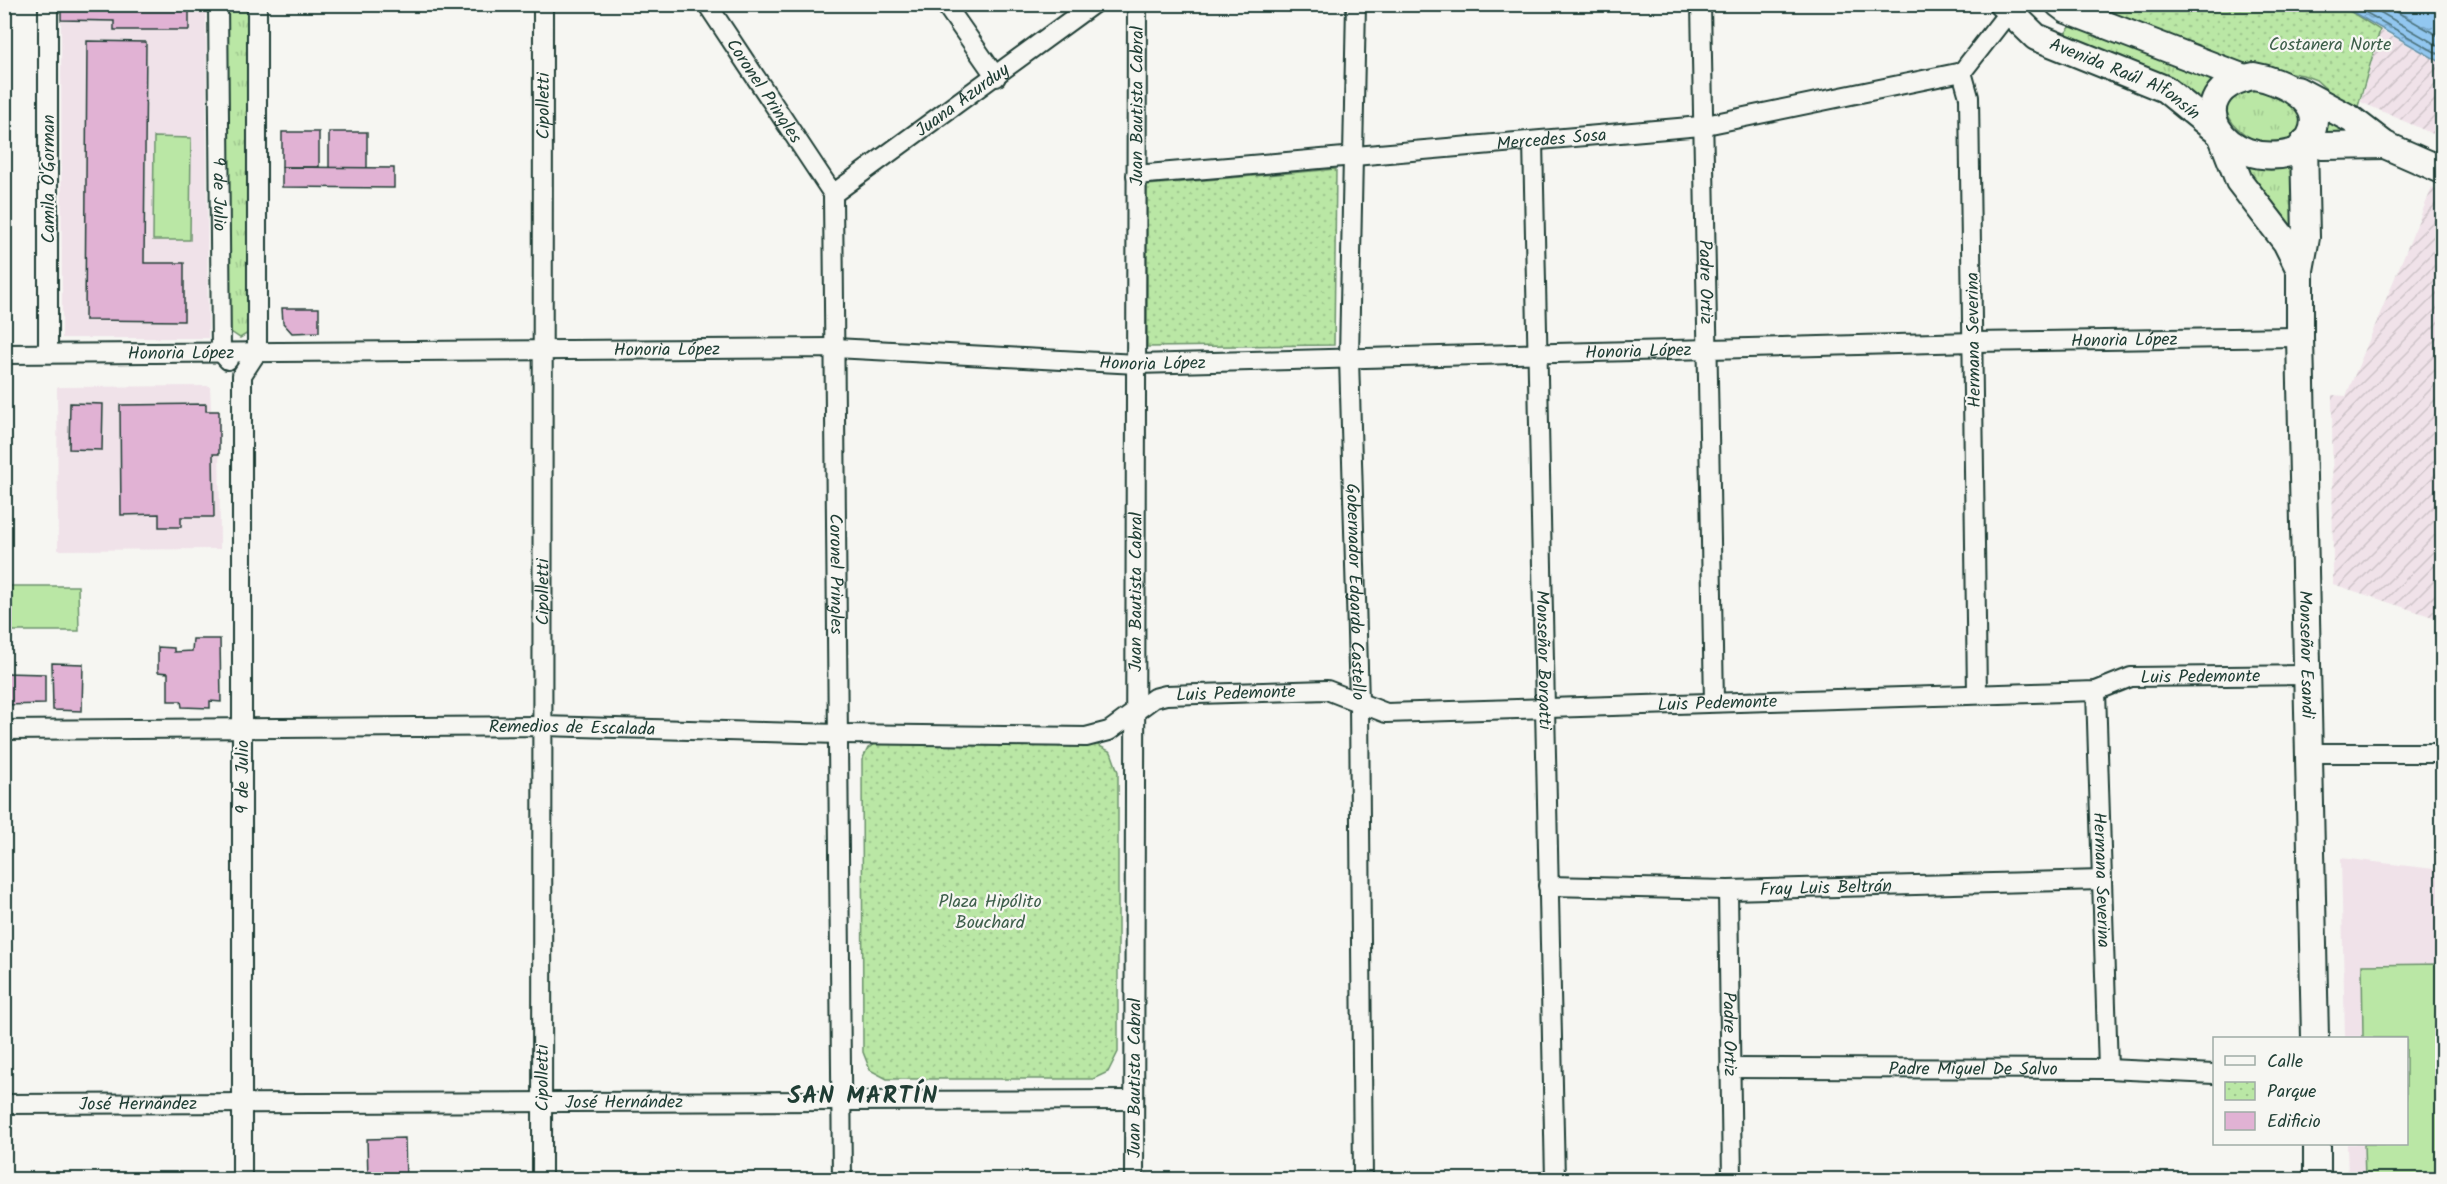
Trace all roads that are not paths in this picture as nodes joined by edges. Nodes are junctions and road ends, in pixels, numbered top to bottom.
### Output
1 (48, 4) edge
2 (218, 4) edge
3 (257, 4) edge
4 (543, 4) edge
5 (707, 4) edge
6 (945, 4) edge
7 (1093, 4) edge
8 (1137, 4) edge
9 (1356, 4) edge
10 (1701, 4) edge
11 (2059, 4) edge
12 (2008, 7) edge
13 (1962, 72) junction
14 (996, 77) junction
15 (2244, 78) junction
16 (2291, 87) junction
17 (1701, 126) junction
18 (2220, 135) junction
19 (1533, 141) junction
20 (2305, 143) junction
21 (2385, 145) junction
22 (1351, 156) junction
23 (2442, 170) edge
24 (1136, 175) junction
25 (833, 194) junction
26 (2300, 270) junction
27 (2300, 337) junction
28 (1974, 342) junction
29 (542, 348) junction
30 (835, 348) junction
31 (1705, 349) junction
32 (221, 352) junction
33 (257, 352) junction
34 (1536, 352) junction
35 (48, 353) junction
36 (4, 354) edge
37 (1349, 358) junction
38 (1137, 364) junction
39 (242, 375) junction
40 (2307, 675) junction
41 (2096, 691) junction
42 (1977, 694) junction
43 (1359, 702) junction
44 (1714, 702) junction
45 (1546, 709) junction
46 (1134, 715) junction
47 (542, 726) junction
48 (242, 729) junction
49 (4, 730) edge
50 (839, 734) junction
51 (2311, 753) junction
52 (2442, 753) edge
53 (2102, 880) junction
54 (1548, 886) junction
55 (1728, 890) junction
56 (2315, 1037) edge
57 (1730, 1068) junction
58 (2108, 1069) junction
59 (2213, 1074) edge
60 (1134, 1100) junction
61 (541, 1103) junction
62 (842, 1103) junction
63 (4, 1104) edge
64 (242, 1104) junction
65 (2317, 1145) edge
66 (242, 1179) edge
67 (542, 1179) edge
68 (842, 1179) edge
69 (1134, 1179) edge
70 (1363, 1179) edge
71 (1555, 1179) edge
72 (1732, 1179) edge
73 (2317, 1179) edge

1 - 35 street, Camila O'Gorman
2 - 32 street, 9 de Julio
3 - 33 street, 9 de Julio
4 - 29 street, Cipolletti
5 - 25 street, Coronel Pringles
6 - 14 street
7 - 14 street, Juana Azurduy
8 - 24 street, Juan Bautista Cabral
9 - 22 street, Gobernador Edgardo Castello
10 - 17 street, Padre Ortiz
11 - 15 main road, Avenida Raúl Alfonsín
12 - 13 street
12 - 18 main road, Avenida Raúl Alfonsín
13 - 17 street, Mercedes Sosa
13 - 28 street, Hermana Severina
14 - 25 street, Juana Azurduy
15 - 16 main road, Avenida Raúl Alfonsín
15 - 18 main road, Avenida Raúl Alfonsín
16 - 20 main road
16 - 21 main road, Avenida Raúl Alfonsín
17 - 19 street, Mercedes Sosa
17 - 31 street, Padre Ortiz
18 - 20 main road, Avenida Raúl Alfonsín
18 - 26 main road, Monseñor Esandi
19 - 22 street, Mercedes Sosa
19 - 34 street, Monseñor Borgatti
20 - 21 main road, Avenida Raúl Alfonsín
20 - 26 main road, Monseñor Esandi
21 - 23 main road, Avenida Raúl Alfonsín
22 - 24 street, Mercedes Sosa
22 - 37 street, Gobernador Edgardo Castello
24 - 38 street, Juan Bautista Cabral
25 - 30 street, Coronel Pringles
26 - 27 main road, Monseñor Esandi
27 - 28 street, Honoria López
27 - 40 main road, Monseñor Esandi
28 - 31 street, Honoria López
28 - 42 street, Hermana Severina
29 - 30 street, Honoria López
29 - 33 street, Honoria López
29 - 47 street, Cipolletti
30 - 38 street, Honoria López
30 - 50 street, Coronel Pringles
31 - 34 street, Honoria López
31 - 44 street, Padre Ortiz
32 - 33 street, Honoria López
32 - 35 street, Honoria López
32 - 39 street
33 - 39 street
34 - 37 street, Honoria López
34 - 45 street, Monseñor Borgatti
35 - 36 street, Honoria López
37 - 38 street, Honoria López
37 - 43 street, Gobernador Edgardo Castello
38 - 46 street, Juan Bautista Cabral
39 - 48 street, 9 de Julio
40 - 41 street, Luis Pedemonte
40 - 51 main road, Monseñor Esandi
41 - 42 street, Luis Pedemonte
41 - 53 street, Hermana Severina
42 - 44 street, Luis Pedemonte
43 - 45 street, Luis Pedemonte
43 - 46 street, Luis Pedemonte
43 - 70 street, Gobernador Edgardo Castello
44 - 45 street, Luis Pedemonte
45 - 54 street, Monseñor Borgatti
46 - 50 street, Remedios de Escalada
46 - 60 street, Juan Bautista Cabral
47 - 48 street, Remedios de Escalada
47 - 50 street, Remedios de Escalada
47 - 61 street, Cipolletti
48 - 49 street, Remedios de Escalada
48 - 64 street, 9 de Julio
50 - 62 street, Coronel Pringles
51 - 52 street
51 - 56 main road, Monseñor Esandi
53 - 55 street, Fray Luis Beltrán
53 - 58 street, Hermana Severina
54 - 55 street, Fray Luis Beltrán
54 - 71 street, Monseñor Borgatti
55 - 57 street, Padre Ortiz
57 - 58 street, Padre Miguel De Salvo
57 - 72 street, Padre Ortiz
58 - 59 street, Padre Miguel De Salvo
60 - 62 street, José Hernández
60 - 69 street, Juan Bautista Cabral
61 - 62 street, José Hernández
61 - 64 street, José Hernández
61 - 67 street, Cipolletti
62 - 68 street, Coronel Pringles
63 - 64 street, José Hernández
64 - 66 street, 9 de Julio
65 - 73 main road

